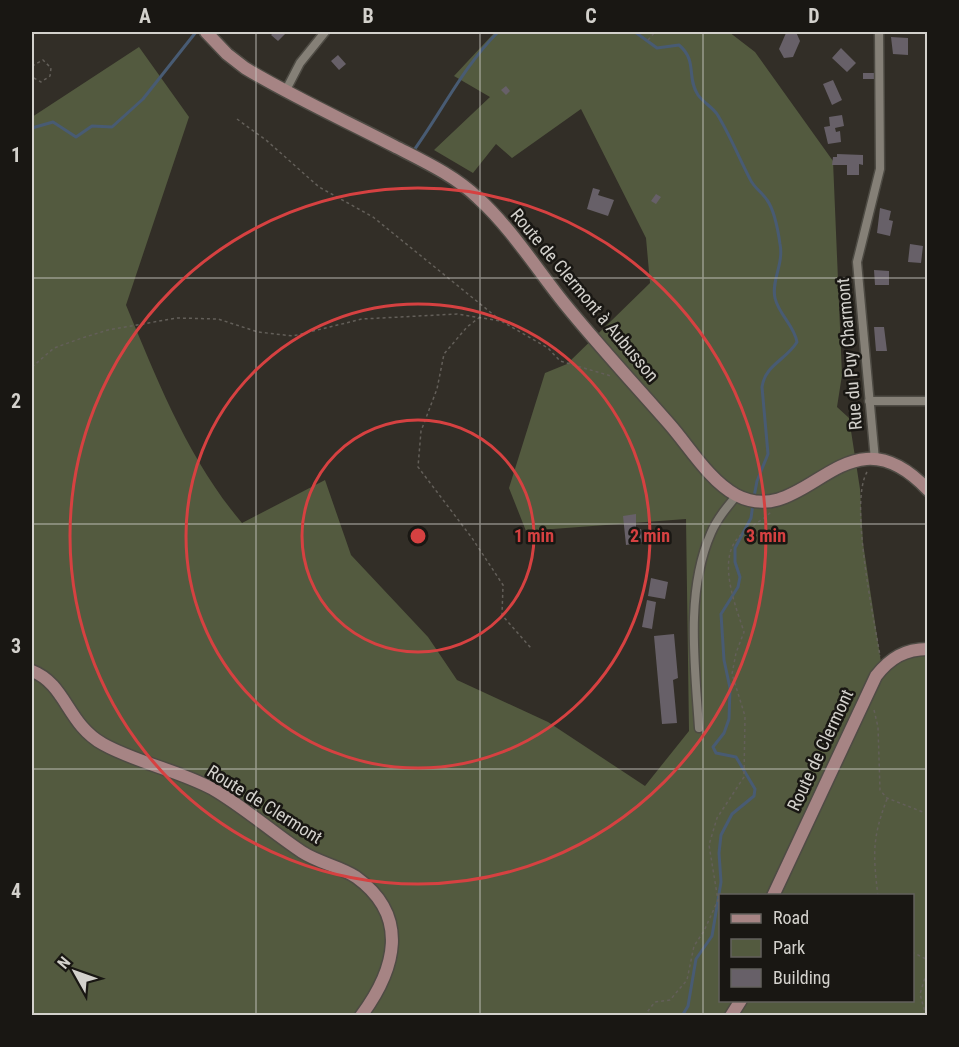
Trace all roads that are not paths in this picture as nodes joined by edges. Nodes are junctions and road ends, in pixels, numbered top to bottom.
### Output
1 (206, 32) edge
2 (325, 32) edge
3 (879, 32) edge
4 (286, 90) junction
5 (869, 401) junction
6 (927, 401) edge
7 (875, 460) junction
8 (927, 490) edge
9 (737, 495) junction
10 (927, 649) edge
11 (32, 671) edge
12 (699, 728) dead end
13 (774, 894) edge
14 (740, 1002) edge
15 (361, 1016) edge
16 (731, 1016) edge

1 - 4 main road, Route de Clermont à Aubusson
2 - 4 street
3 - 5 street, Rue du Puy Charmont
4 - 9 main road, Route de Clermont à Aubusson
5 - 6 street
5 - 7 street, Rue du Puy Charmont
7 - 8 main road
7 - 9 main road, Route de Clermont à Aubusson
9 - 12 street
10 - 13 main road, Route de Clermont
11 - 15 main road, Route de Clermont
14 - 16 main road

